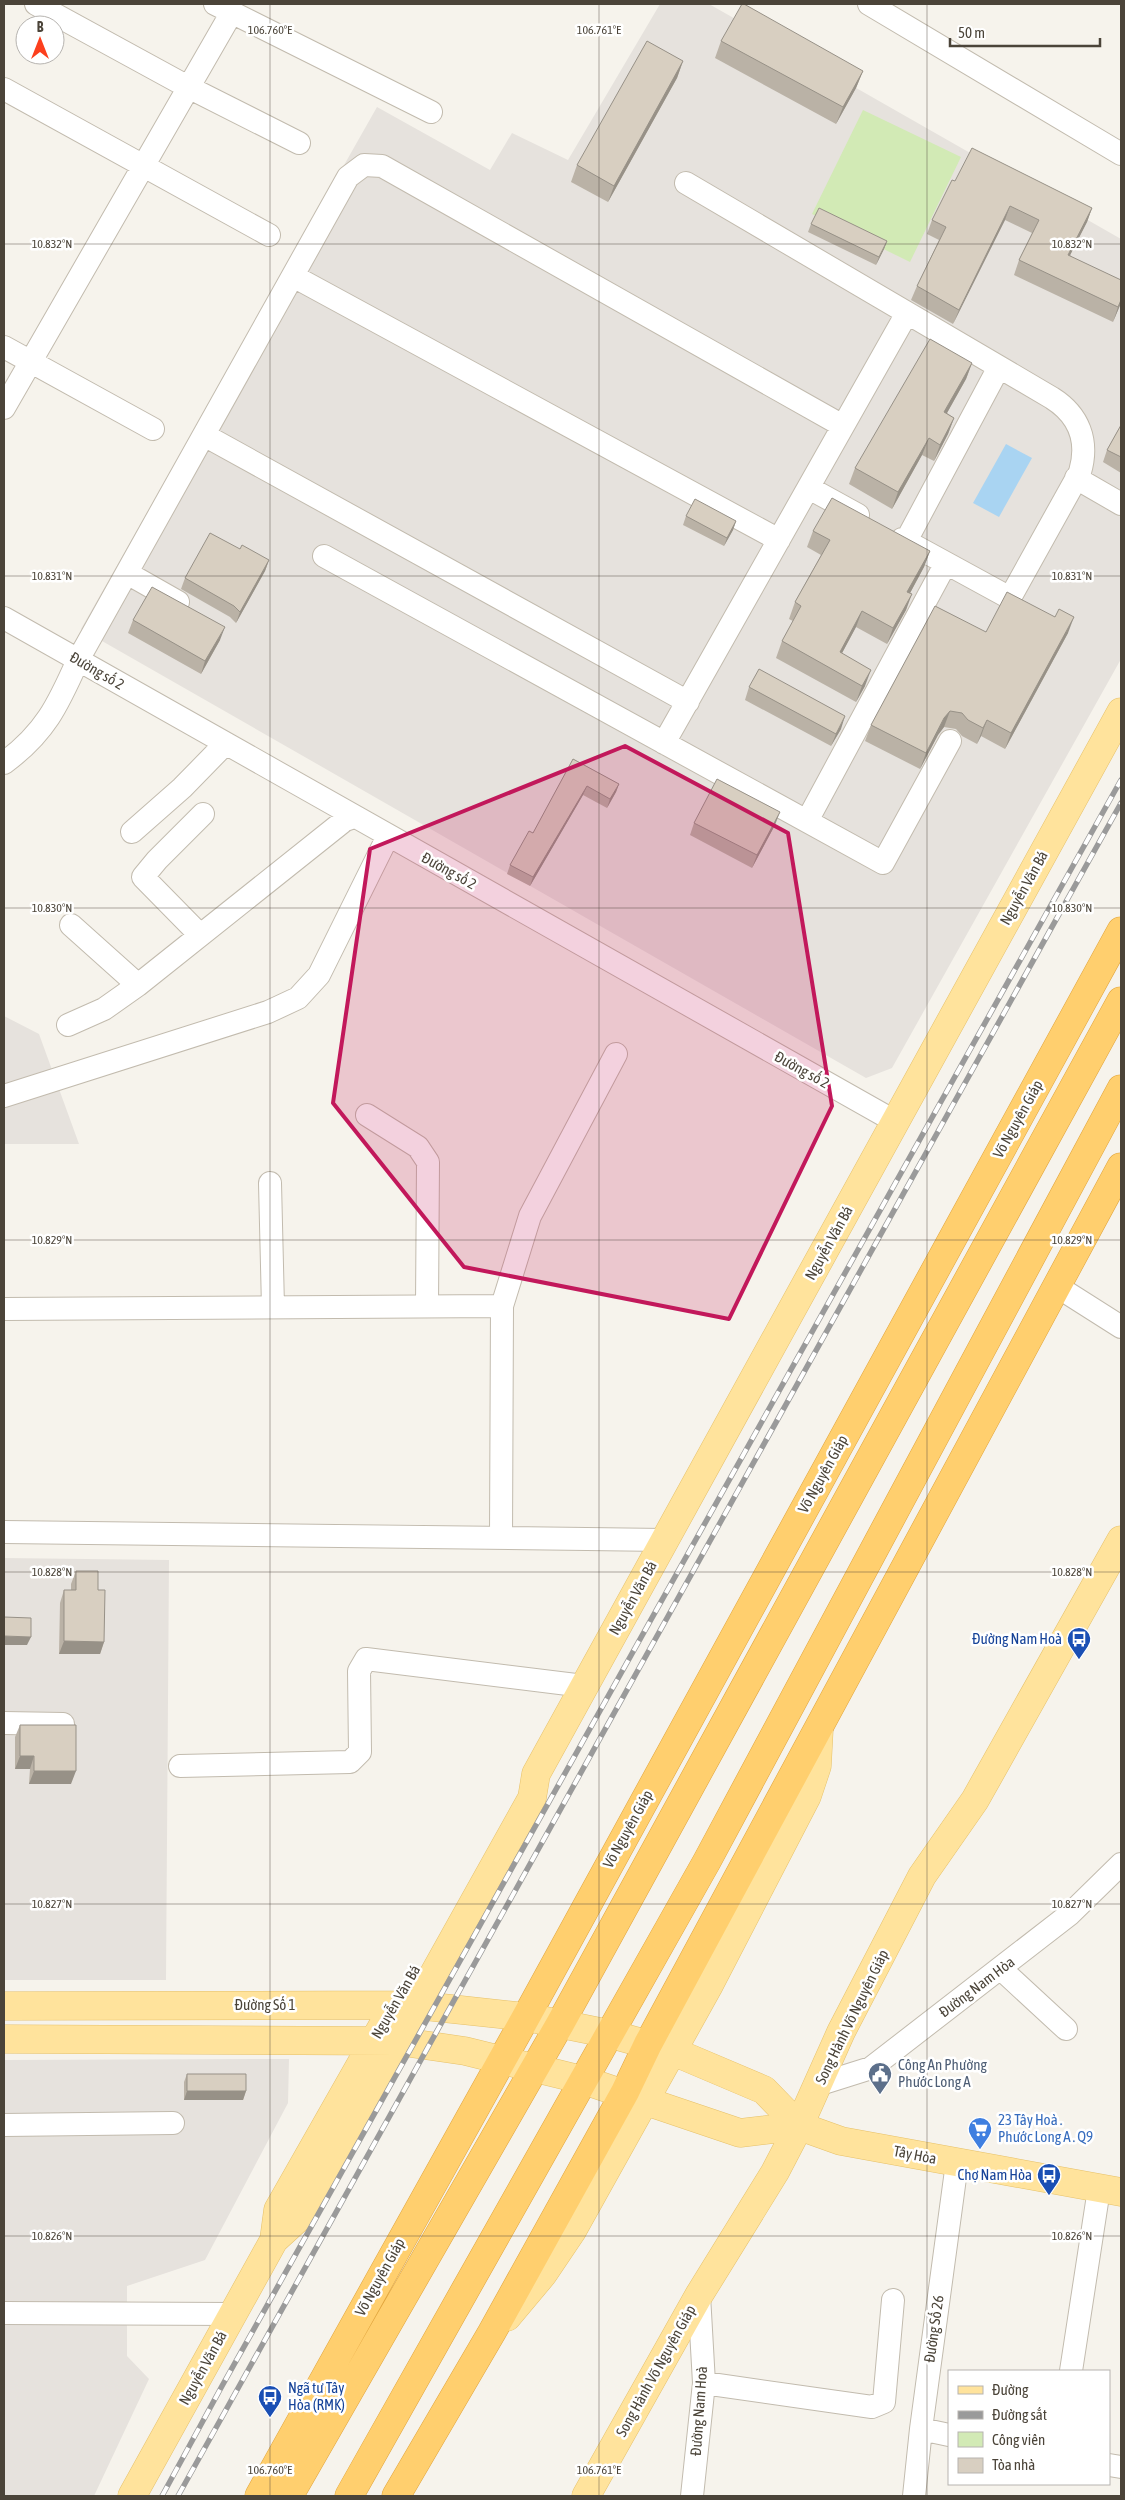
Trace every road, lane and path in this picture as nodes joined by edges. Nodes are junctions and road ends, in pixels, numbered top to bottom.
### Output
1 (36, 4) edge
2 (869, 4) edge
3 (224, 8) edge
4 (188, 87) junction
5 (4, 89) edge
6 (432, 112) dead end
7 (298, 143) dead end
8 (1121, 154) edge
9 (143, 165) junction
10 (686, 183) dead end
11 (269, 235) dead end
12 (293, 276) junction
13 (907, 313) junction
14 (4, 347) edge
15 (29, 362) junction
16 (999, 366) junction
17 (4, 408) edge
18 (843, 426) junction
19 (154, 429) dead end
20 (204, 435) junction
21 (1076, 478) junction
22 (809, 488) junction
23 (1121, 504) edge
24 (779, 540) junction
25 (906, 541) junction
26 (324, 556) dead end
27 (946, 563) junction
28 (127, 573) junction
29 (200, 614) edge
30 (4, 618) edge
31 (78, 660) junction
32 (688, 702) junction
33 (1121, 712) edge
34 (950, 741) dead end
35 (664, 743) junction
36 (225, 744) junction
37 (4, 763) edge
38 (203, 814) dead end
39 (354, 817) junction
40 (807, 821) junction
41 (132, 832) dead end
42 (388, 836) junction
43 (71, 925) dead end
44 (1121, 931) edge
45 (200, 935) junction
46 (138, 985) junction
47 (1121, 1002) edge
48 (68, 1025) dead end
49 (616, 1054) dead end
50 (1121, 1089) edge
51 (4, 1096) edge
52 (367, 1115) dead end
53 (896, 1122) junction
54 (1121, 1167) edge
55 (270, 1183) dead end
56 (1058, 1286) junction
57 (426, 1306) junction
58 (502, 1306) junction
59 (273, 1308) junction
60 (4, 1309) edge
61 (1121, 1327) edge
62 (4, 1532) edge
63 (501, 1538) junction
64 (665, 1540) junction
65 (1121, 1540) edge
66 (584, 1686) junction
67 (4, 1724) edge
68 (62, 1724) edge
69 (819, 1729) junction
70 (180, 1766) dead end
71 (1121, 1864) edge
72 (743, 1870) junction
73 (679, 1912) junction
74 (1001, 1970) junction
75 (634, 1991) junction
76 (405, 2005) junction
77 (4, 2006) edge
78 (526, 2017) junction
79 (560, 2024) junction
80 (1066, 2029) dead end
81 (610, 2034) junction
82 (4, 2039) edge
83 (385, 2041) junction
84 (660, 2048) junction
85 (501, 2058) junction
86 (535, 2067) junction
87 (583, 2080) junction
88 (818, 2085) junction
89 (635, 2096) junction
90 (174, 2123) dead end
91 (4, 2125) edge
92 (799, 2126) junction
93 (957, 2163) junction
94 (1110, 2191) edge
95 (699, 2295) junction
96 (893, 2300) dead end
97 (4, 2313) edge
98 (232, 2314) junction
99 (1071, 2370) edge
100 (704, 2382) junction
101 (921, 2429) junction
102 (948, 2435) edge
103 (132, 2496) edge
104 (259, 2496) edge
105 (289, 2496) edge
106 (349, 2496) edge
107 (396, 2496) edge
108 (586, 2496) edge
109 (692, 2496) edge
110 (914, 2496) edge

1 - 4 street
2 - 8 street
3 - 4 street
3 - 6 street
4 - 7 street
4 - 9 street
5 - 9 street
9 - 11 street
9 - 15 street
10 - 13 street
12 - 18 street
12 - 20 street
12 - 24 street
13 - 16 street
13 - 18 street
14 - 15 street
15 - 17 street
15 - 19 street
16 - 21 street
16 - 25 street
18 - 22 street
20 - 28 street
20 - 32 street
21 - 23 street
21 - 27 street
22 - 24 street
22 - 25 street
24 - 32 street
25 - 27 street
26 - 35 street
27 - 40 street
28 - 29 street
28 - 31 street
30 - 31 street, Đường số 2
31 - 36 street, Đường số 2
31 - 37 street
32 - 35 street
33 - 53 main road, Nguyễn Văn Bá
34 - 40 street
35 - 40 street
36 - 39 street, Đường số 2
36 - 41 street
38 - 45 street
39 - 42 street, Đường số 2
39 - 45 street
42 - 51 street
42 - 53 street, Đường số 2
43 - 46 street
44 - 78 highway, Võ Nguyên Giáp
45 - 46 street
46 - 48 street
47 - 79 highway
49 - 58 street
50 - 73 highway
52 - 57 street
53 - 64 main road, Nguyễn Văn Bá
54 - 56 highway
55 - 59 street
56 - 61 street
56 - 69 highway
57 - 58 street
57 - 59 street
58 - 63 street
59 - 60 street
62 - 63 street
63 - 64 street
64 - 66 main road, Nguyễn Văn Bá
65 - 88 main road, Song Hành Võ Nguyên Giáp
66 - 70 street
66 - 76 main road, Nguyễn Văn Bá
67 - 68 street
69 - 72 highway
69 - 84 main road
71 - 74 street, Đường Nam Hòa
72 - 73 highway
72 - 84 highway
73 - 75 highway
74 - 80 street
74 - 88 street, Đường Nam Hòa
75 - 81 highway
75 - 84 highway
76 - 77 main road, Đường Số 1
76 - 78 main road, Đường Số 1
76 - 83 main road, Nguyễn Văn Bá
78 - 79 main road, Đường Số 1
78 - 85 highway, Võ Nguyên Giáp
79 - 81 main road, Đường Số 1
79 - 86 highway, Võ Nguyên Giáp
81 - 84 main road, Tây Hòa
81 - 87 highway
82 - 83 main road
83 - 85 main road
83 - 98 main road, Nguyễn Văn Bá
84 - 89 highway
84 - 92 main road, Tây Hòa
85 - 86 main road, Tây Hòa
85 - 104 highway, Võ Nguyên Giáp
86 - 87 main road, Tây Hòa
86 - 105 highway, Võ Nguyên Giáp
87 - 89 main road, Tây Hòa
87 - 106 highway
88 - 92 main road, Song Hành Võ Nguyên Giáp
89 - 92 main road, Tây Hòa
89 - 107 highway
90 - 91 street
92 - 93 main road, Tây Hòa
92 - 95 main road, Song Hành Võ Nguyên Giáp
93 - 94 main road, Tây Hòa
93 - 101 street, Đường Số 26
94 - 99 street
95 - 100 street, Đường Nam Hoà
95 - 108 main road, Song Hành Võ Nguyên Giáp
96 - 100 street
97 - 98 street
98 - 103 main road, Nguyễn Văn Bá
100 - 109 street, Đường Nam Hoà
101 - 102 street
101 - 110 street, Đường Số 26

